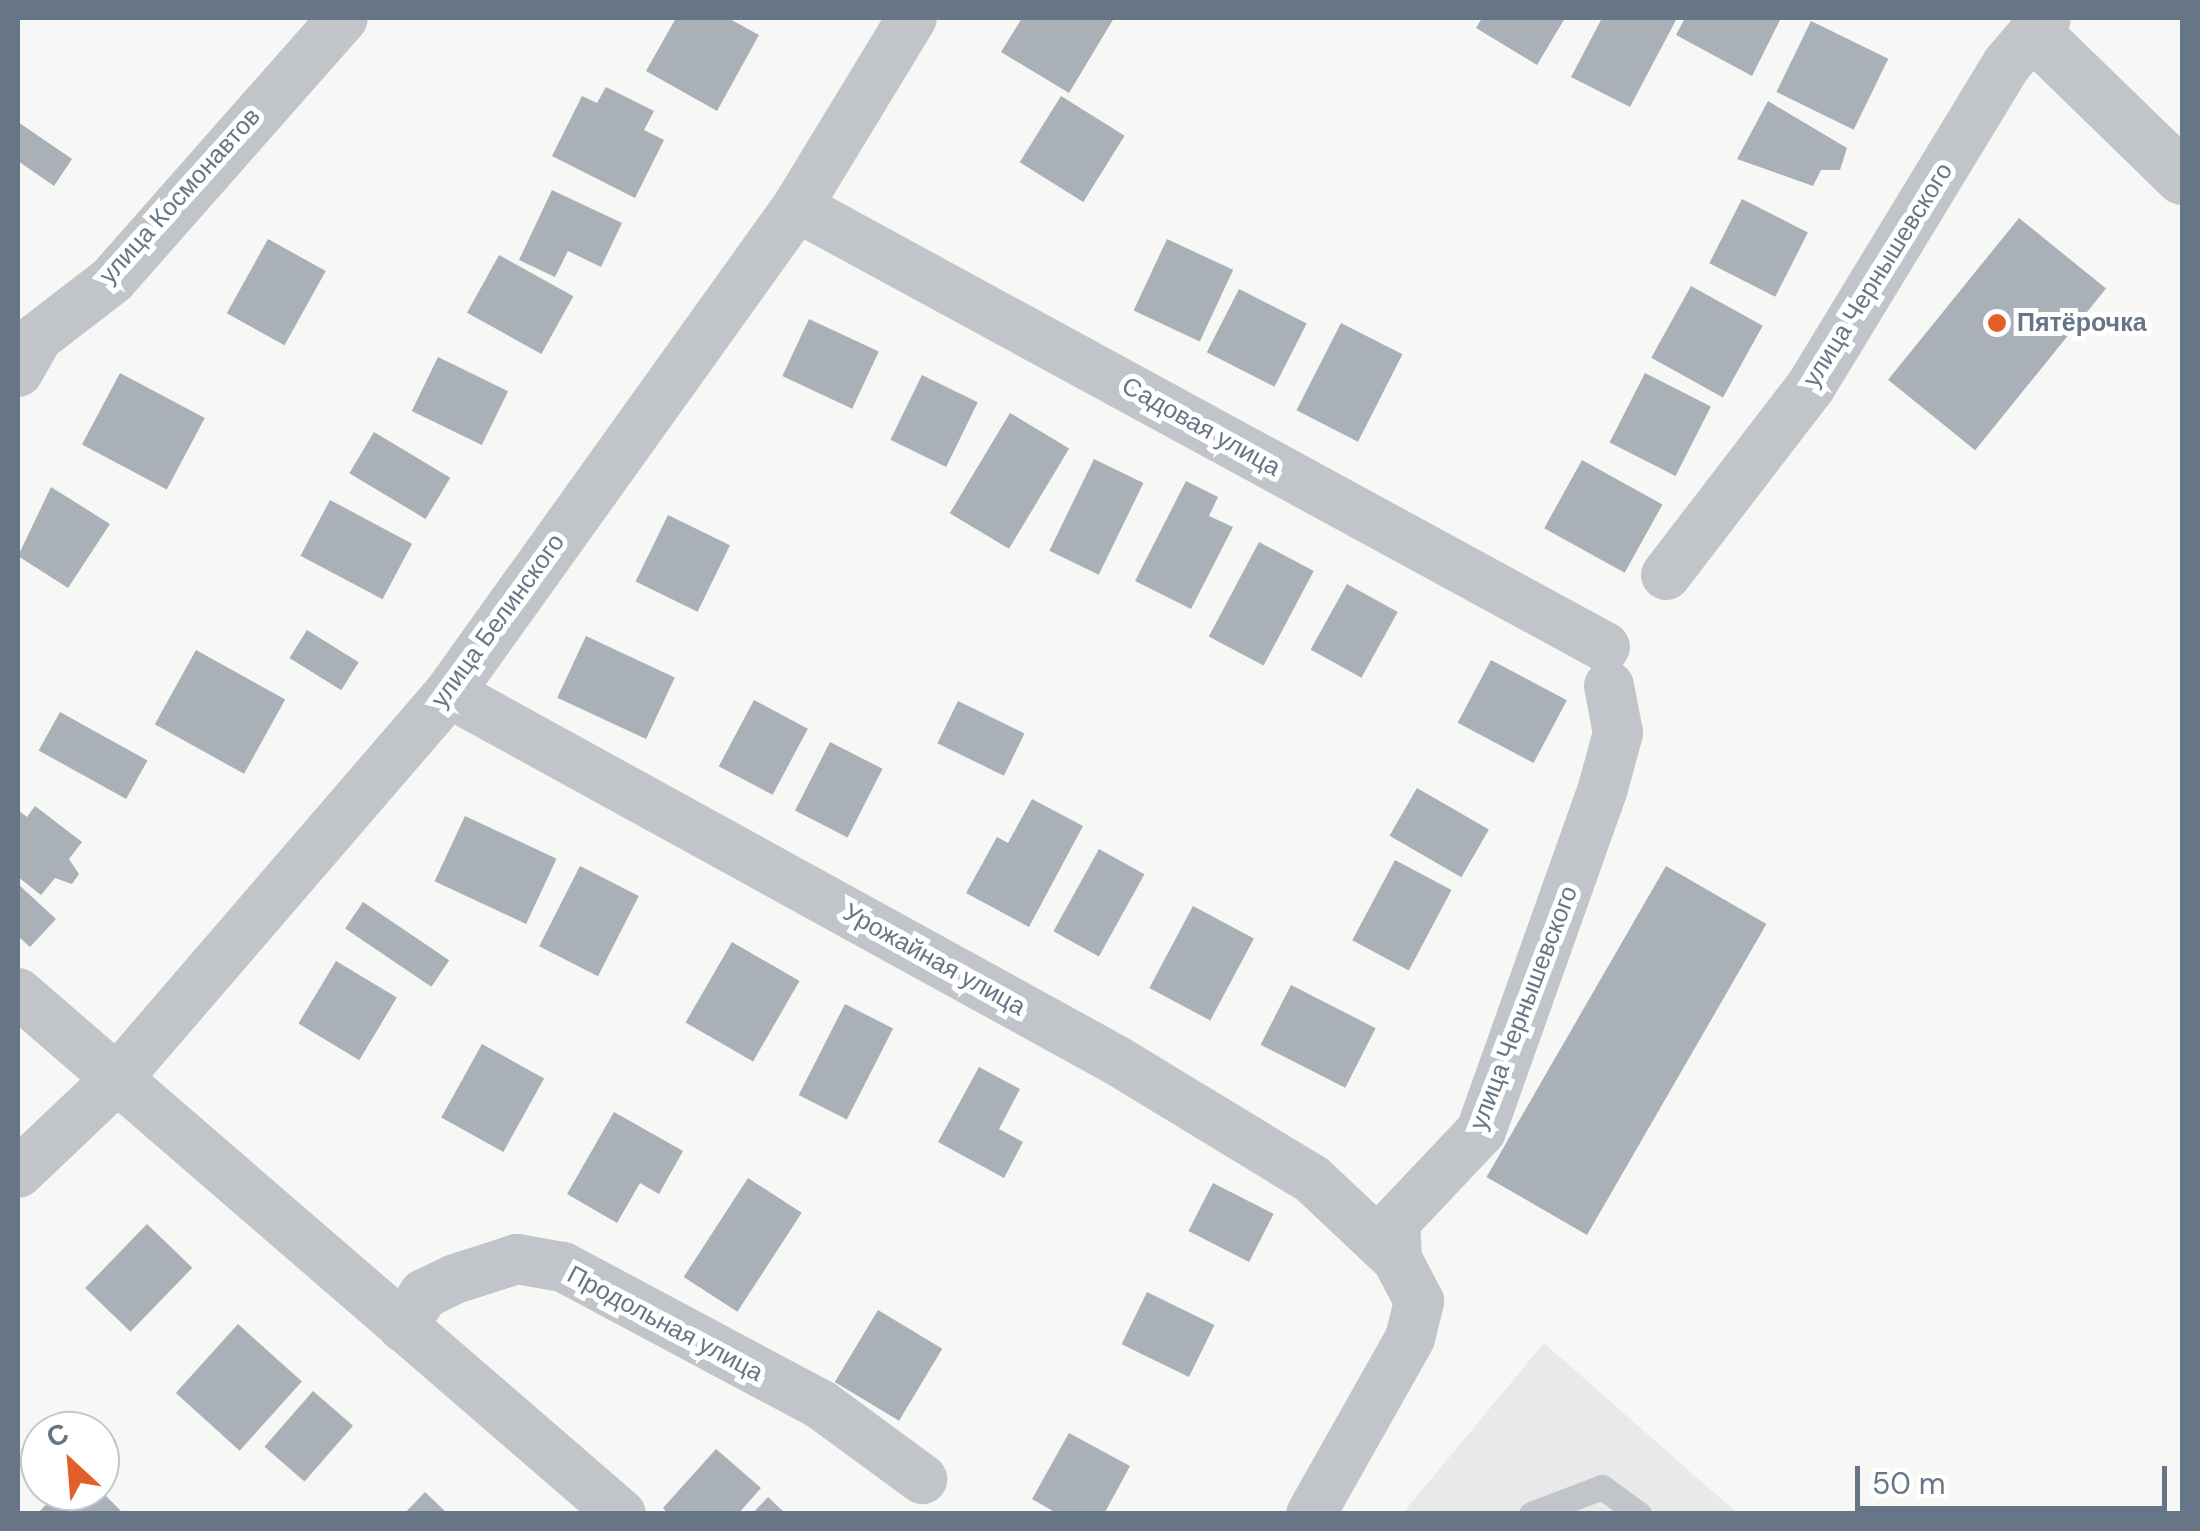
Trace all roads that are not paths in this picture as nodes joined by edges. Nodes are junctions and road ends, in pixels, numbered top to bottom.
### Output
1 (343, 18) edge
2 (912, 18) edge
3 (2031, 23) edge
4 (2182, 177) edge
5 (797, 207) junction
6 (18, 372) edge
7 (1666, 575) dead end
8 (1607, 666) joint
9 (449, 693) junction
10 (18, 992) edge
11 (114, 1082) junction
12 (18, 1173) edge
13 (1397, 1260) junction
14 (403, 1326) junction
15 (922, 1478) dead end
16 (601, 1508) edge
17 (1311, 1514) edge
18 (1531, 1514) edge
19 (1639, 1514) edge

1 - 6 street, улица Космонавтов
2 - 5 street, улица Белинского
3 - 4 street
3 - 7 street, улица Чернышевского
5 - 8 street, Садовая улица
5 - 9 street, улица Белинского
8 - 13 street, улица Чернышевского
9 - 11 street, улица Белинского
9 - 13 street, Урожайная улица
10 - 11 street
11 - 12 street, улица Белинского
11 - 14 street
13 - 17 street
14 - 15 street, Продольная улица
14 - 16 street
18 - 19 lane

